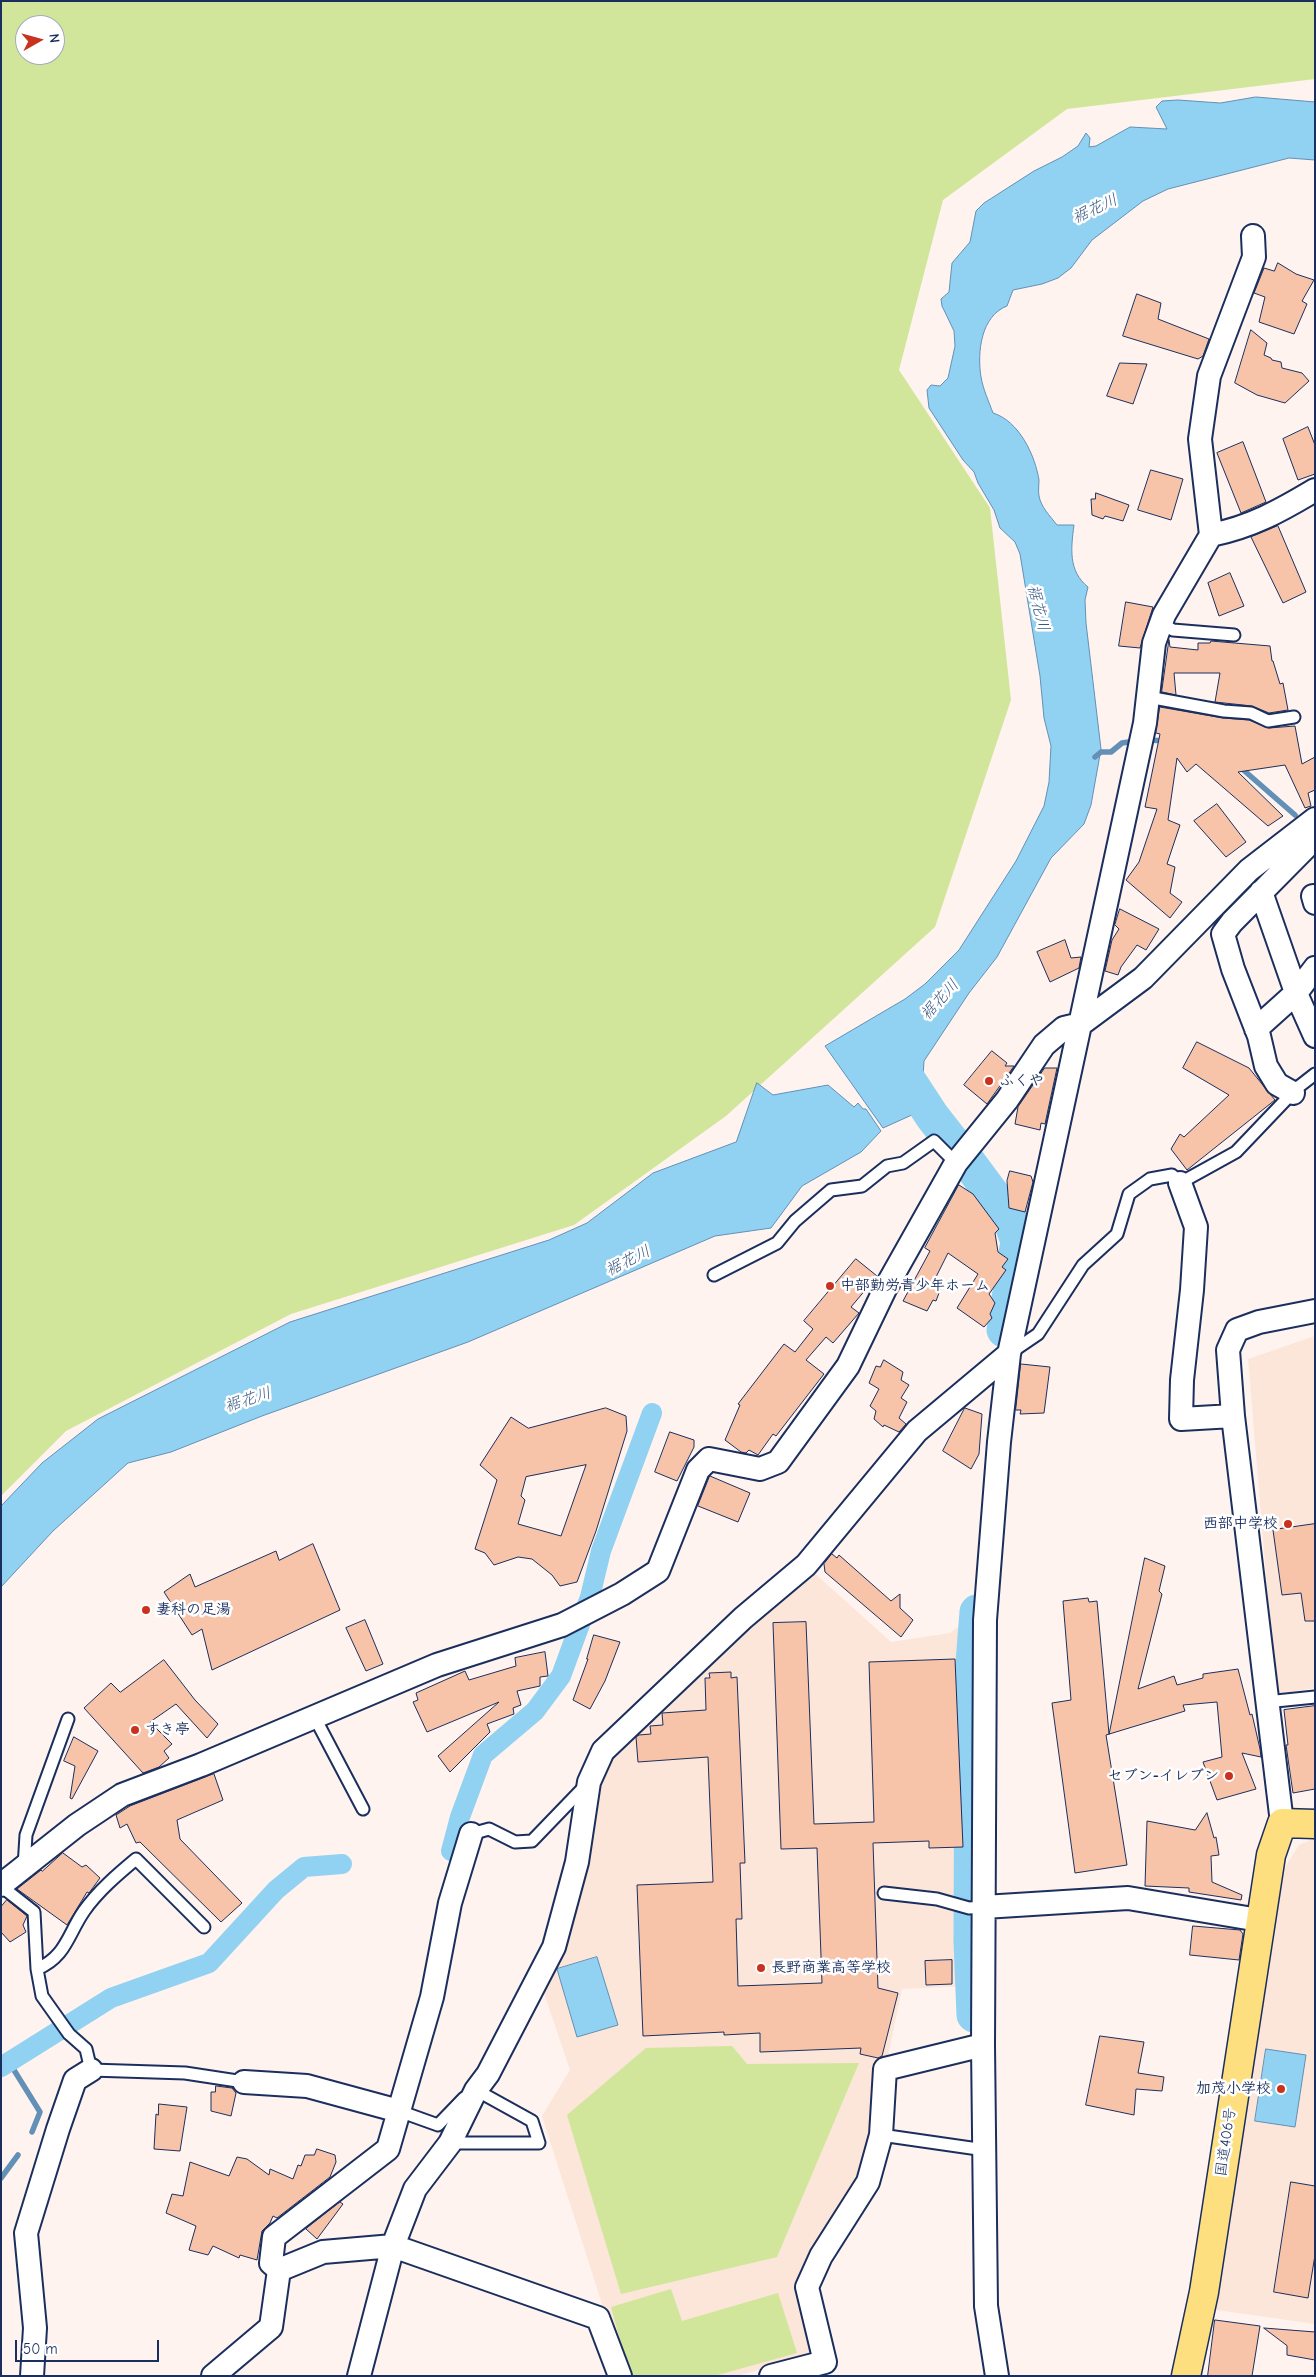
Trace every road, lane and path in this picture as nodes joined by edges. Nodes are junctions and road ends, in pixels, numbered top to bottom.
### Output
1 (1253, 236) dead end
2 (1315, 490) edge
3 (1211, 535) junction
4 (1161, 624) junction
5 (1234, 635) dead end
6 (1148, 697) junction
7 (1294, 717) dead end
8 (1315, 819) edge
9 (1315, 838) edge
10 (1261, 892) junction
11 (1315, 968) edge
12 (1296, 993) junction
13 (1081, 1024) junction
14 (1256, 1029) junction
15 (1315, 1036) edge
16 (1315, 1074) edge
17 (1293, 1093) junction
18 (956, 1163) junction
19 (1180, 1184) junction
20 (714, 1275) dead end
21 (1315, 1311) edge
22 (1009, 1354) junction
23 (1233, 1416) junction
24 (1315, 1697) edge
25 (1266, 1702) junction
26 (315, 1718) junction
27 (68, 1719) dead end
28 (589, 1782) junction
29 (363, 1809) dead end
30 (1282, 1823) junction
31 (1315, 1824) edge
32 (471, 1834) joint
33 (24, 1867) junction
34 (1, 1885) edge
35 (884, 1893) dead end
36 (976, 1908) junction
37 (1259, 1920) junction
38 (204, 1927) dead end
39 (37, 1969) junction
40 (984, 2045) junction
41 (91, 2070) junction
42 (244, 2082) joint
43 (482, 2082) junction
44 (399, 2112) junction
45 (881, 2135) junction
46 (450, 2144) junction
47 (985, 2150) junction
48 (393, 2246) junction
49 (279, 2270) junction
50 (32, 2376) edge
51 (213, 2376) edge
52 (359, 2376) edge
53 (620, 2376) edge
54 (771, 2376) edge
55 (997, 2376) edge
56 (1186, 2376) edge

1 - 3 street
2 - 3 street
3 - 4 street
4 - 5 lane
4 - 6 street
6 - 7 lane
6 - 13 street
8 - 13 street
9 - 10 street
10 - 12 street
10 - 14 street
11 - 12 street
12 - 14 street
12 - 15 street
13 - 18 street
13 - 22 street
14 - 17 street
16 - 17 lane
17 - 19 lane
18 - 20 lane
18 - 26 street
19 - 22 lane
19 - 23 street
21 - 23 street
22 - 28 street
22 - 36 street
23 - 25 street
24 - 25 lane
25 - 30 street
26 - 29 lane
26 - 33 street
27 - 33 lane
28 - 32 lane
28 - 43 street
30 - 31 highway
30 - 37 highway, 国道406号
32 - 44 street
33 - 34 street
34 - 39 lane
35 - 36 lane
36 - 37 street
36 - 40 street
37 - 56 highway, 国道406号
38 - 39 lane
39 - 41 lane
40 - 45 street
40 - 47 street
41 - 42 lane
41 - 50 street
42 - 44 street
43 - 44 lane
43 - 46 street
43 - 46 lane
44 - 49 street
45 - 47 lane
45 - 54 street
46 - 48 street
47 - 55 street
48 - 49 street
48 - 52 street
48 - 53 street
49 - 51 street

